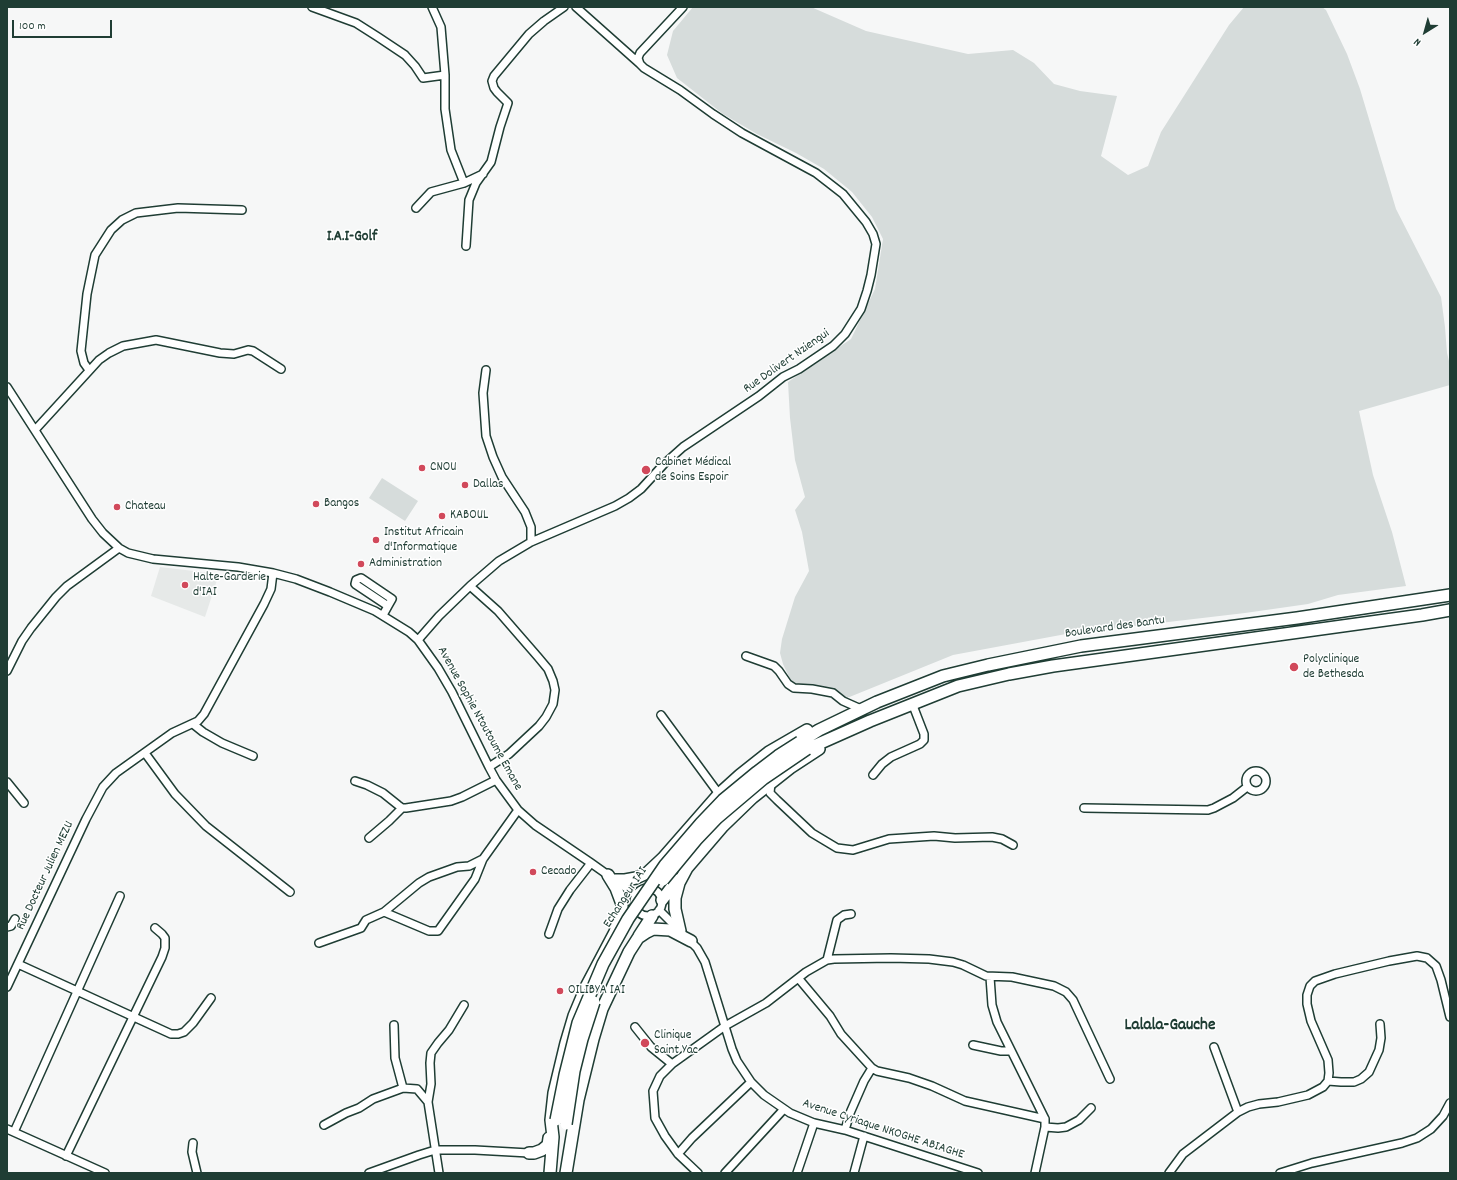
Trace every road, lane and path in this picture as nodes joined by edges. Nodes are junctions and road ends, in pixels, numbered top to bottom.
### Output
1 (312, 7) edge
2 (432, 7) edge
3 (564, 7) edge
4 (576, 7) edge
5 (683, 7) edge
6 (640, 64) junction
7 (445, 75) junction
8 (483, 173) junction
9 (464, 183) junction
10 (416, 208) dead end
11 (242, 210) dead end
12 (466, 246) dead end
13 (281, 369) dead end
14 (90, 370) junction
15 (486, 370) dead end
16 (7, 387) edge
17 (35, 430) junction
18 (531, 542) junction
19 (119, 548) junction
20 (274, 573) junction
21 (470, 586) junction
22 (1450, 595) edge
23 (388, 606) junction
24 (1450, 610) edge
25 (382, 616) junction
26 (418, 640) junction
27 (746, 656) dead end
28 (7, 671) edge
29 (912, 704) junction
30 (861, 709) junction
31 (661, 715) dead end
32 (870, 721) junction
33 (193, 724) junction
34 (803, 745) junction
35 (145, 753) junction
36 (253, 756) dead end
37 (489, 767) junction
38 (873, 775) dead end
39 (496, 780) junction
40 (355, 781) dead end
41 (7, 782) edge
42 (771, 783) junction
43 (1247, 787) dead end
44 (719, 794) junction
45 (24, 803) dead end
46 (402, 808) junction
47 (1084, 808) dead end
48 (518, 810) junction
49 (369, 838) dead end
50 (1013, 845) dead end
51 (483, 858) junction
52 (664, 858) junction
53 (591, 863) junction
54 (683, 873) junction
55 (612, 878) junction
56 (290, 892) dead end
57 (120, 896) dead end
58 (638, 896) junction
59 (658, 909) junction
60 (384, 912) junction
61 (851, 914) dead end
62 (15, 920) dead end
63 (7, 927) edge
64 (155, 928) dead end
65 (677, 929) junction
66 (615, 932) junction
67 (549, 934) dead end
68 (638, 938) junction
69 (691, 941) junction
70 (319, 943) dead end
71 (827, 960) junction
72 (18, 964) junction
73 (990, 977) junction
74 (799, 979) junction
75 (7, 987) edge
76 (77, 992) junction
77 (211, 998) dead end
78 (464, 1005) dead end
79 (132, 1017) junction
80 (1450, 1017) edge
81 (1380, 1024) dead end
82 (394, 1025) dead end
83 (725, 1026) junction
84 (635, 1027) dead end
85 (973, 1045) dead end
86 (1214, 1047) dead end
87 (1010, 1051) junction
88 (672, 1064) junction
89 (872, 1068) junction
90 (1110, 1080) dead end
91 (1328, 1081) junction
92 (751, 1082) junction
93 (403, 1088) junction
94 (428, 1102) junction
95 (1450, 1103) edge
96 (1091, 1108) dead end
97 (784, 1109) junction
98 (1238, 1112) junction
99 (1044, 1119) junction
100 (558, 1121) junction
101 (814, 1123) junction
102 (324, 1125) dead end
103 (1045, 1127) junction
104 (7, 1129) edge
105 (845, 1130) junction
106 (14, 1132) junction
107 (864, 1136) junction
108 (550, 1141) junction
109 (193, 1143) dead end
110 (436, 1150) junction
111 (529, 1153) joint
112 (678, 1154) junction
113 (66, 1156) junction
114 (105, 1173) edge
115 (197, 1173) edge
116 (369, 1173) edge
117 (439, 1173) edge
118 (550, 1173) edge
119 (562, 1173) edge
120 (566, 1173) edge
121 (698, 1173) edge
122 (725, 1173) edge
123 (796, 1173) edge
124 (854, 1173) edge
125 (978, 1173) edge
126 (1036, 1173) edge
127 (1169, 1173) edge
128 (1280, 1173) edge

1 - 7 street
2 - 7 street
3 - 8 street
4 - 6 street, Rue Dolivert Nziengui
5 - 6 street
6 - 18 street, Rue Dolivert Nziengui
7 - 9 street
8 - 9 street
8 - 12 street
9 - 10 street
11 - 14 street
13 - 14 street
14 - 17 street
15 - 18 street
16 - 17 street, Avenue Sophie Ntoutoume Emane
17 - 19 street, Avenue Sophie Ntoutoume Emane
18 - 21 street, Rue Dolivert Nziengui
19 - 20 street, Avenue Sophie Ntoutoume Emane
19 - 28 street
20 - 25 street, Avenue Sophie Ntoutoume Emane
20 - 33 street
21 - 26 street, Rue Dolivert Nziengui
21 - 37 street
22 - 30 highway, Boulevard des Bantu
23 - 23 street
23 - 25 street
24 - 29 highway
25 - 26 street, Avenue Sophie Ntoutoume Emane
26 - 37 street, Avenue Sophie Ntoutoume Emane
27 - 30 street
29 - 32 highway
29 - 38 street
30 - 34 highway, Boulevard des Bantu
30 - 44 highway
31 - 44 street
32 - 34 highway
32 - 42 highway
33 - 35 street, Rue Docteur Julien MEZU
33 - 36 street
34 - 100 highway, Echangeur IAI, bridge
35 - 56 street
35 - 72 street, Rue Docteur Julien MEZU
37 - 39 street, Avenue Sophie Ntoutoume Emane
39 - 46 street
39 - 48 street, Avenue Sophie Ntoutoume Emane
40 - 46 street
41 - 45 street
42 - 50 street
42 - 54 highway
43 - 47 street
44 - 52 highway
46 - 49 street
48 - 51 street
48 - 53 street, Avenue Sophie Ntoutoume Emane
51 - 60 street
51 - 60 street
52 - 55 highway
52 - 58 highway
53 - 55 street, Avenue Sophie Ntoutoume Emane
53 - 67 street
54 - 59 highway
54 - 65 highway
55 - 58 street, Avenue Sophie Ntoutoume Emane
55 - 66 highway
57 - 76 street
58 - 59 street
58 - 59 street
58 - 66 highway
59 - 65 street, Avenue Cyriaque NKOGHE ABIAGHE
59 - 68 highway
60 - 70 street
61 - 71 street
62 - 63 street
64 - 79 street
65 - 69 street, Avenue Cyriaque NKOGHE ABIAGHE
66 - 100 highway
68 - 69 highway
68 - 120 highway
69 - 83 street, Avenue Cyriaque NKOGHE ABIAGHE
71 - 73 street
71 - 74 street
72 - 75 street, Rue Docteur Julien MEZU
72 - 76 street
73 - 87 street
73 - 90 street
74 - 83 street
74 - 89 street
76 - 79 street
76 - 106 street
77 - 79 street
78 - 94 street
79 - 113 street
80 - 91 street
81 - 91 street
82 - 93 street
83 - 88 street
83 - 92 street, Avenue Cyriaque NKOGHE ABIAGHE
84 - 88 street
85 - 87 street
86 - 98 street
87 - 99 street
88 - 112 street
89 - 99 street
89 - 105 street
91 - 98 street
92 - 97 street, Avenue Cyriaque NKOGHE ABIAGHE
92 - 112 street
93 - 94 street
93 - 102 street
94 - 110 street
95 - 128 street
96 - 103 street
97 - 101 street, Avenue Cyriaque NKOGHE ABIAGHE
97 - 122 street
98 - 127 street
99 - 103 street
100 - 108 highway
100 - 119 highway
101 - 105 street, Avenue Cyriaque NKOGHE ABIAGHE
101 - 123 street
103 - 126 street
104 - 106 street
105 - 107 street, Avenue Cyriaque NKOGHE ABIAGHE
106 - 113 street
107 - 124 street
107 - 125 street, Avenue Cyriaque NKOGHE ABIAGHE
108 - 111 highway
108 - 118 highway
109 - 115 street
110 - 111 street
110 - 116 street
110 - 117 street
112 - 121 street
113 - 114 street

